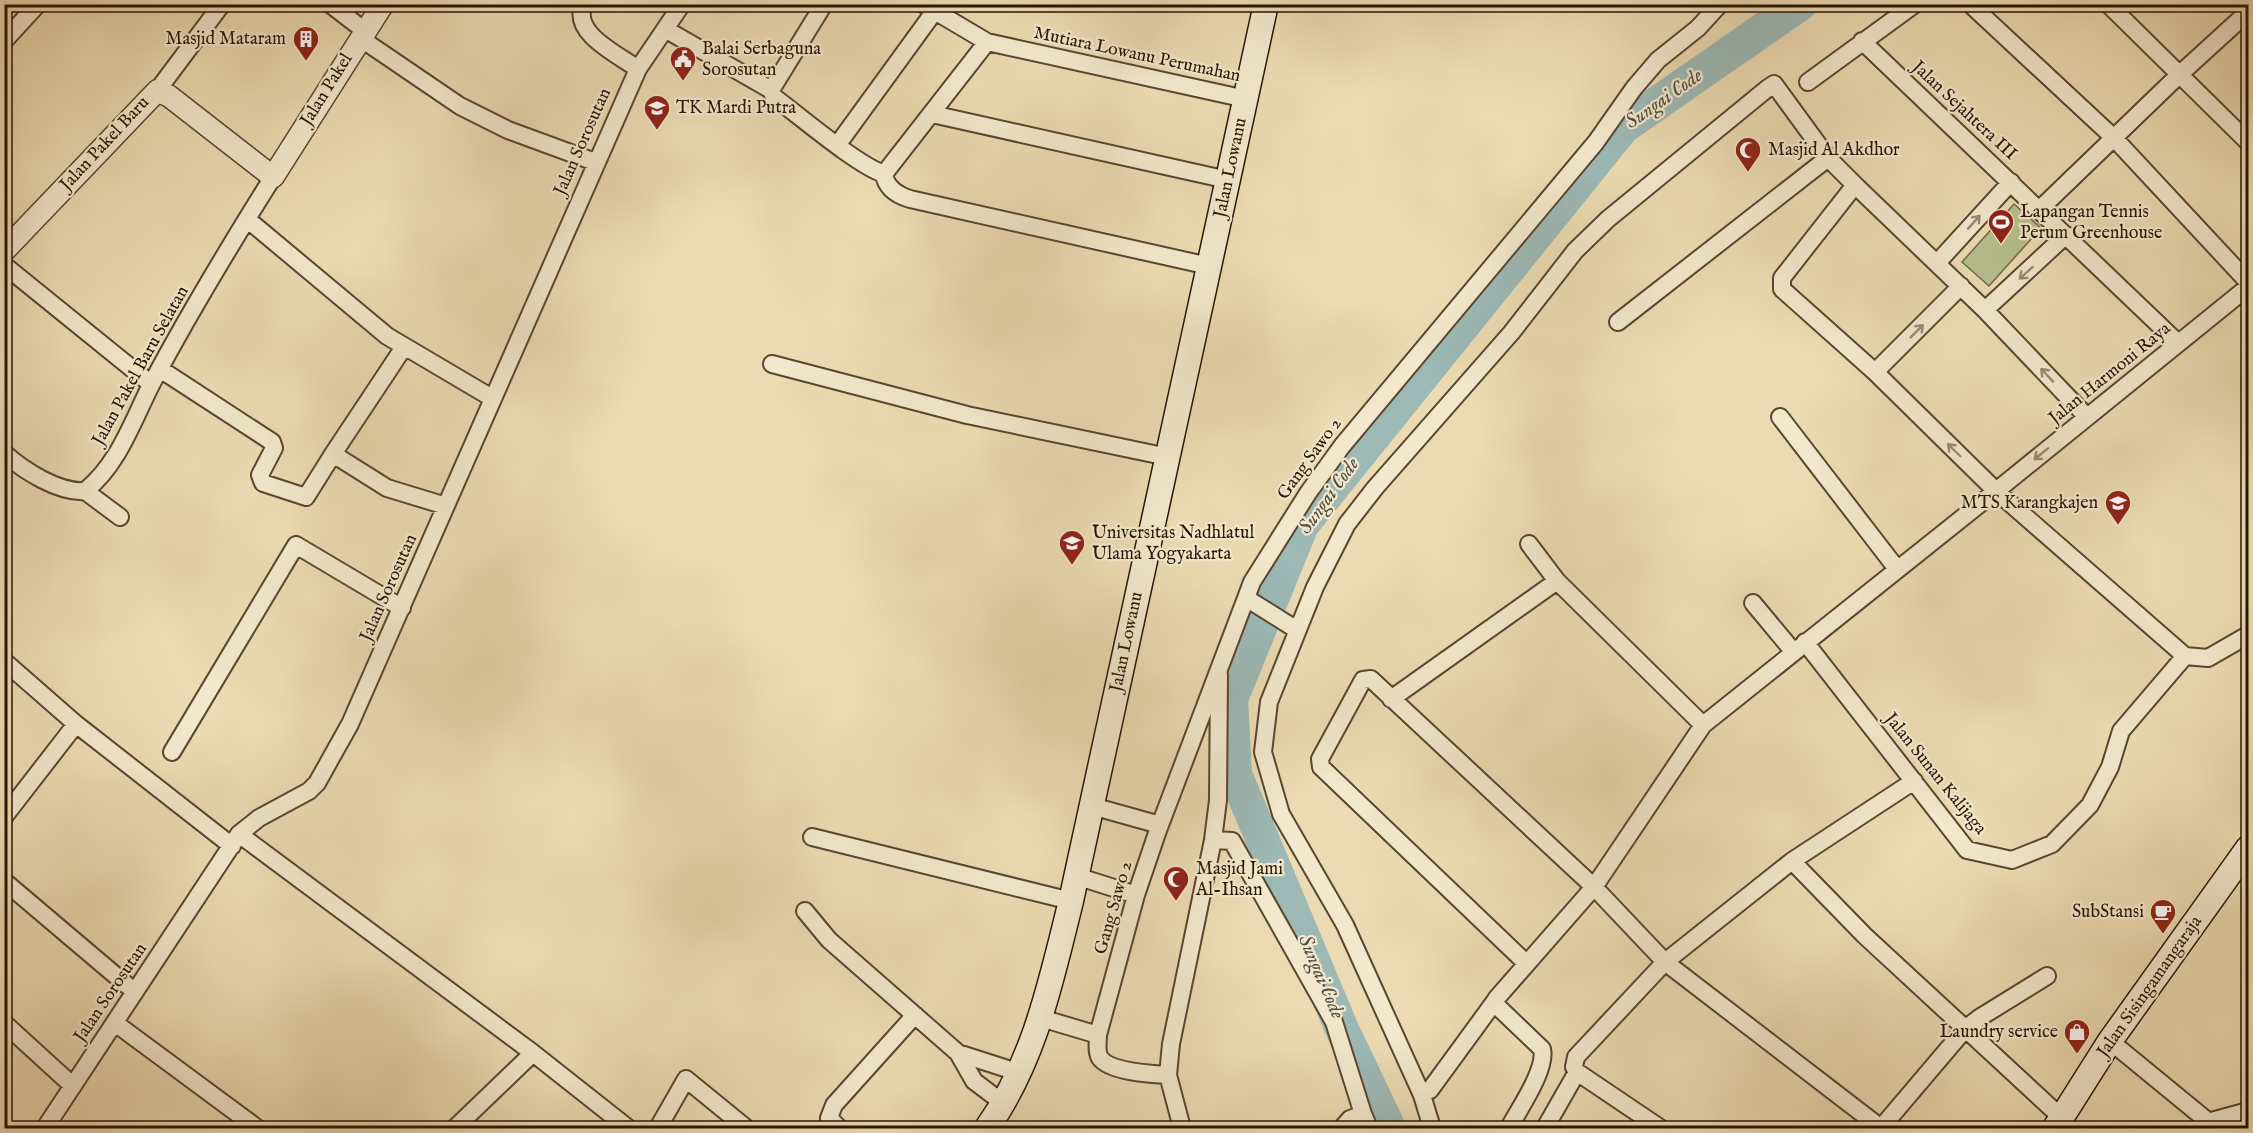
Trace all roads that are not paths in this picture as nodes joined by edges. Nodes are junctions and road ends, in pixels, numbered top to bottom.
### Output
1 (38, 4) edge
2 (222, 4) edge
3 (330, 4) edge
4 (383, 4) edge
5 (584, 4) edge
6 (682, 4) edge
7 (824, 4) edge
8 (1266, 4) edge
9 (1720, 4) edge
10 (1915, 4) edge
11 (1970, 4) edge
12 (2108, 4) edge
13 (928, 8) edge
14 (2244, 12) edge
15 (666, 29) junction
16 (363, 34) junction
17 (4, 41) edge
18 (1862, 41) junction
19 (987, 42) junction
20 (638, 69) junction
21 (2180, 74) junction
22 (1808, 82) dead end
23 (771, 90) junction
24 (157, 91) junction
25 (1246, 99) junction
26 (932, 114) junction
27 (2114, 138) junction
28 (2248, 142) edge
29 (838, 144) junction
30 (1828, 158) junction
31 (595, 162) junction
32 (884, 174) junction
33 (273, 177) junction
34 (1228, 180) junction
35 (2011, 182) junction
36 (1855, 186) junction
37 (2040, 209) junction
38 (247, 219) junction
39 (2066, 235) junction
40 (4, 251) edge
41 (1937, 263) junction
42 (4, 265) edge
43 (1209, 266) junction
44 (2248, 282) edge
45 (1961, 286) junction
46 (2248, 287) edge
47 (1985, 310) junction
48 (1618, 322) dead end
49 (2178, 343) junction
50 (404, 347) junction
51 (772, 364) dead end
52 (160, 369) junction
53 (1875, 372) junction
54 (151, 384) junction
55 (492, 398) junction
56 (1780, 417) dead end
57 (2087, 417) junction
58 (333, 454) junction
59 (1168, 457) junction
60 (7, 460) edge
61 (85, 491) junction
62 (1996, 491) junction
63 (446, 506) junction
64 (120, 517) dead end
65 (1529, 544) dead end
66 (1897, 569) junction
67 (1557, 581) junction
68 (1251, 601) junction
69 (1753, 603) dead end
70 (402, 608) junction
71 (1292, 627) junction
72 (2248, 635) edge
73 (1799, 646) junction
74 (2185, 656) junction
75 (4, 662) edge
76 (1219, 666) junction
77 (1391, 699) junction
78 (76, 724) junction
79 (1703, 725) junction
80 (172, 752) dead end
81 (1914, 781) junction
82 (1092, 806) junction
83 (4, 817) edge
84 (1160, 825) junction
85 (812, 837) dead end
86 (236, 840) junction
87 (1213, 840) junction
88 (2248, 848) edge
89 (1792, 861) junction
90 (1077, 876) junction
91 (4, 881) edge
92 (1594, 887) junction
93 (1136, 895) junction
94 (1071, 901) junction
95 (805, 911) dead end
96 (1665, 962) junction
97 (1526, 963) junction
98 (2046, 976) dead end
99 (135, 992) junction
100 (1495, 1001) junction
101 (915, 1015) junction
102 (1041, 1018) junction
103 (4, 1023) edge
104 (115, 1023) junction
105 (1965, 1029) junction
106 (1098, 1035) junction
107 (2110, 1041) junction
108 (533, 1053) junction
109 (958, 1053) junction
110 (1577, 1072) junction
111 (1020, 1073) junction
112 (1168, 1075) junction
113 (73, 1086) junction
114 (1430, 1089) dead end
115 (1002, 1103) junction
116 (2248, 1111) edge
117 (1366, 1121) edge
118 (2059, 1123) edge
119 (2212, 1125) edge
120 (50, 1127) edge
121 (257, 1128) edge
122 (455, 1128) edge
123 (628, 1128) edge
124 (658, 1128) edge
125 (746, 1128) edge
126 (839, 1128) edge
127 (987, 1128) edge
128 (1182, 1128) edge
129 (1342, 1128) edge
130 (1432, 1128) edge
131 (1509, 1128) edge
132 (1545, 1128) edge
133 (1660, 1128) edge
134 (1881, 1128) edge

1 - 17 street
2 - 24 street
3 - 16 street
4 - 16 street, Jalan Pakel
5 - 20 street
6 - 15 street, Jalan Sorosutan
7 - 23 street
8 - 25 main road, Jalan Lowanu
9 - 68 street, Gang Sawo 2
10 - 18 street
11 - 27 street
12 - 21 street
13 - 19 street, Mutiara Lowanu Perumahan
13 - 29 street
14 - 21 street
15 - 20 street, Jalan Sorosutan
15 - 23 street
16 - 31 street
16 - 33 street, Jalan Pakel
18 - 22 street
18 - 35 street, Jalan Sejahtera III
19 - 25 street, Mutiara Lowanu Perumahan
19 - 26 street
20 - 31 street, Jalan Sorosutan
21 - 27 street
21 - 28 street
23 - 29 street
24 - 33 street, Jalan Pakel Baru
24 - 40 street, Jalan Pakel Baru
25 - 34 main road, Jalan Lowanu
26 - 32 street
26 - 34 street
27 - 37 street
27 - 44 street
29 - 32 street
30 - 36 street
30 - 48 street
30 - 71 street
31 - 55 street, Jalan Sorosutan
32 - 43 street
33 - 38 street, Jalan Pakel Baru Selatan
34 - 43 main road, Jalan Lowanu
35 - 37 street, Jalan Sejahtera III
41 -> 35 street
36 - 41 street
36 - 53 street
37 - 39 street, Jalan Sejahtera III
38 - 50 street
38 - 52 street, Jalan Pakel Baru Selatan
39 -> 47 street
39 - 49 street, Jalan Sejahtera III
41 - 45 street
42 - 54 street
43 - 59 main road, Jalan Lowanu
45 - 47 street
53 -> 45 street
46 - 49 street, Jalan Harmoni Raya
57 -> 47 street
49 - 57 street, Jalan Harmoni Raya
50 - 55 street
50 - 58 street
51 - 59 street
52 - 54 street, Jalan Pakel Baru Selatan
52 - 58 street
62 -> 53 street
54 - 61 street, Jalan Pakel Baru Selatan
55 - 63 street, Jalan Sorosutan
56 - 66 street
57 -> 62 street, Jalan Harmoni Raya
58 - 63 street
59 - 82 main road, Jalan Lowanu
60 - 61 street
61 - 64 street
62 - 66 street, Jalan Harmoni Raya
62 - 74 street
63 - 70 street, Jalan Sorosutan
65 - 67 street
66 - 73 street, Jalan Harmoni Raya
67 - 77 street
67 - 79 street
68 - 71 street
68 - 76 street, Gang Sawo 2
69 - 73 street, Jalan Sunan Kalijaga
70 - 80 street
70 - 86 street, Jalan Sorosutan
71 - 130 street
72 - 74 street
73 - 79 street, Jalan Harmoni Raya
73 - 81 street, Jalan Sunan Kalijaga
74 - 81 street, Jalan Sunan Kalijaga
75 - 78 street
76 - 84 street, Gang Sawo 2
76 - 87 street
77 - 92 street
77 - 97 street
78 - 83 street
78 - 86 street
79 - 92 street, Jalan Harmoni Raya
81 - 89 street
82 - 84 street
82 - 90 main road, Jalan Lowanu
84 - 93 street, Gang Sawo 2
85 - 94 street
86 - 99 street, Jalan Sorosutan
86 - 108 street
87 - 112 street
87 - 117 street
88 - 107 main road, Jalan Sisingamangaraja
89 - 96 street
89 - 105 street
90 - 93 street
90 - 94 main road, Jalan Lowanu
91 - 99 street
92 - 96 street
92 - 97 street, Jalan Harmoni Raya
93 - 106 street, Gang Sawo 2
94 - 102 main road, Jalan Lowanu
95 - 101 street
96 - 110 street
96 - 134 street
97 - 100 street, Jalan Harmoni Raya
98 - 105 street
99 - 104 street, Jalan Sorosutan
100 - 114 street, Jalan Harmoni Raya
100 - 131 street
101 - 109 street
101 - 126 street
102 - 106 street
102 - 111 main road, Jalan Lowanu
103 - 113 street
104 - 113 street, Jalan Sorosutan
104 - 121 street
105 - 118 street
105 - 134 street
106 - 112 street
107 - 118 main road, Jalan Sisingamangaraja
107 - 119 street
108 - 122 street
108 - 123 street
109 - 111 street
109 - 115 street
110 - 132 street
110 - 133 street
111 - 115 main road, Jalan Lowanu
112 - 128 street
113 - 120 street, Jalan Sorosutan
115 - 127 main road, Jalan Lowanu
116 - 119 street
117 - 129 street
124 - 125 street

